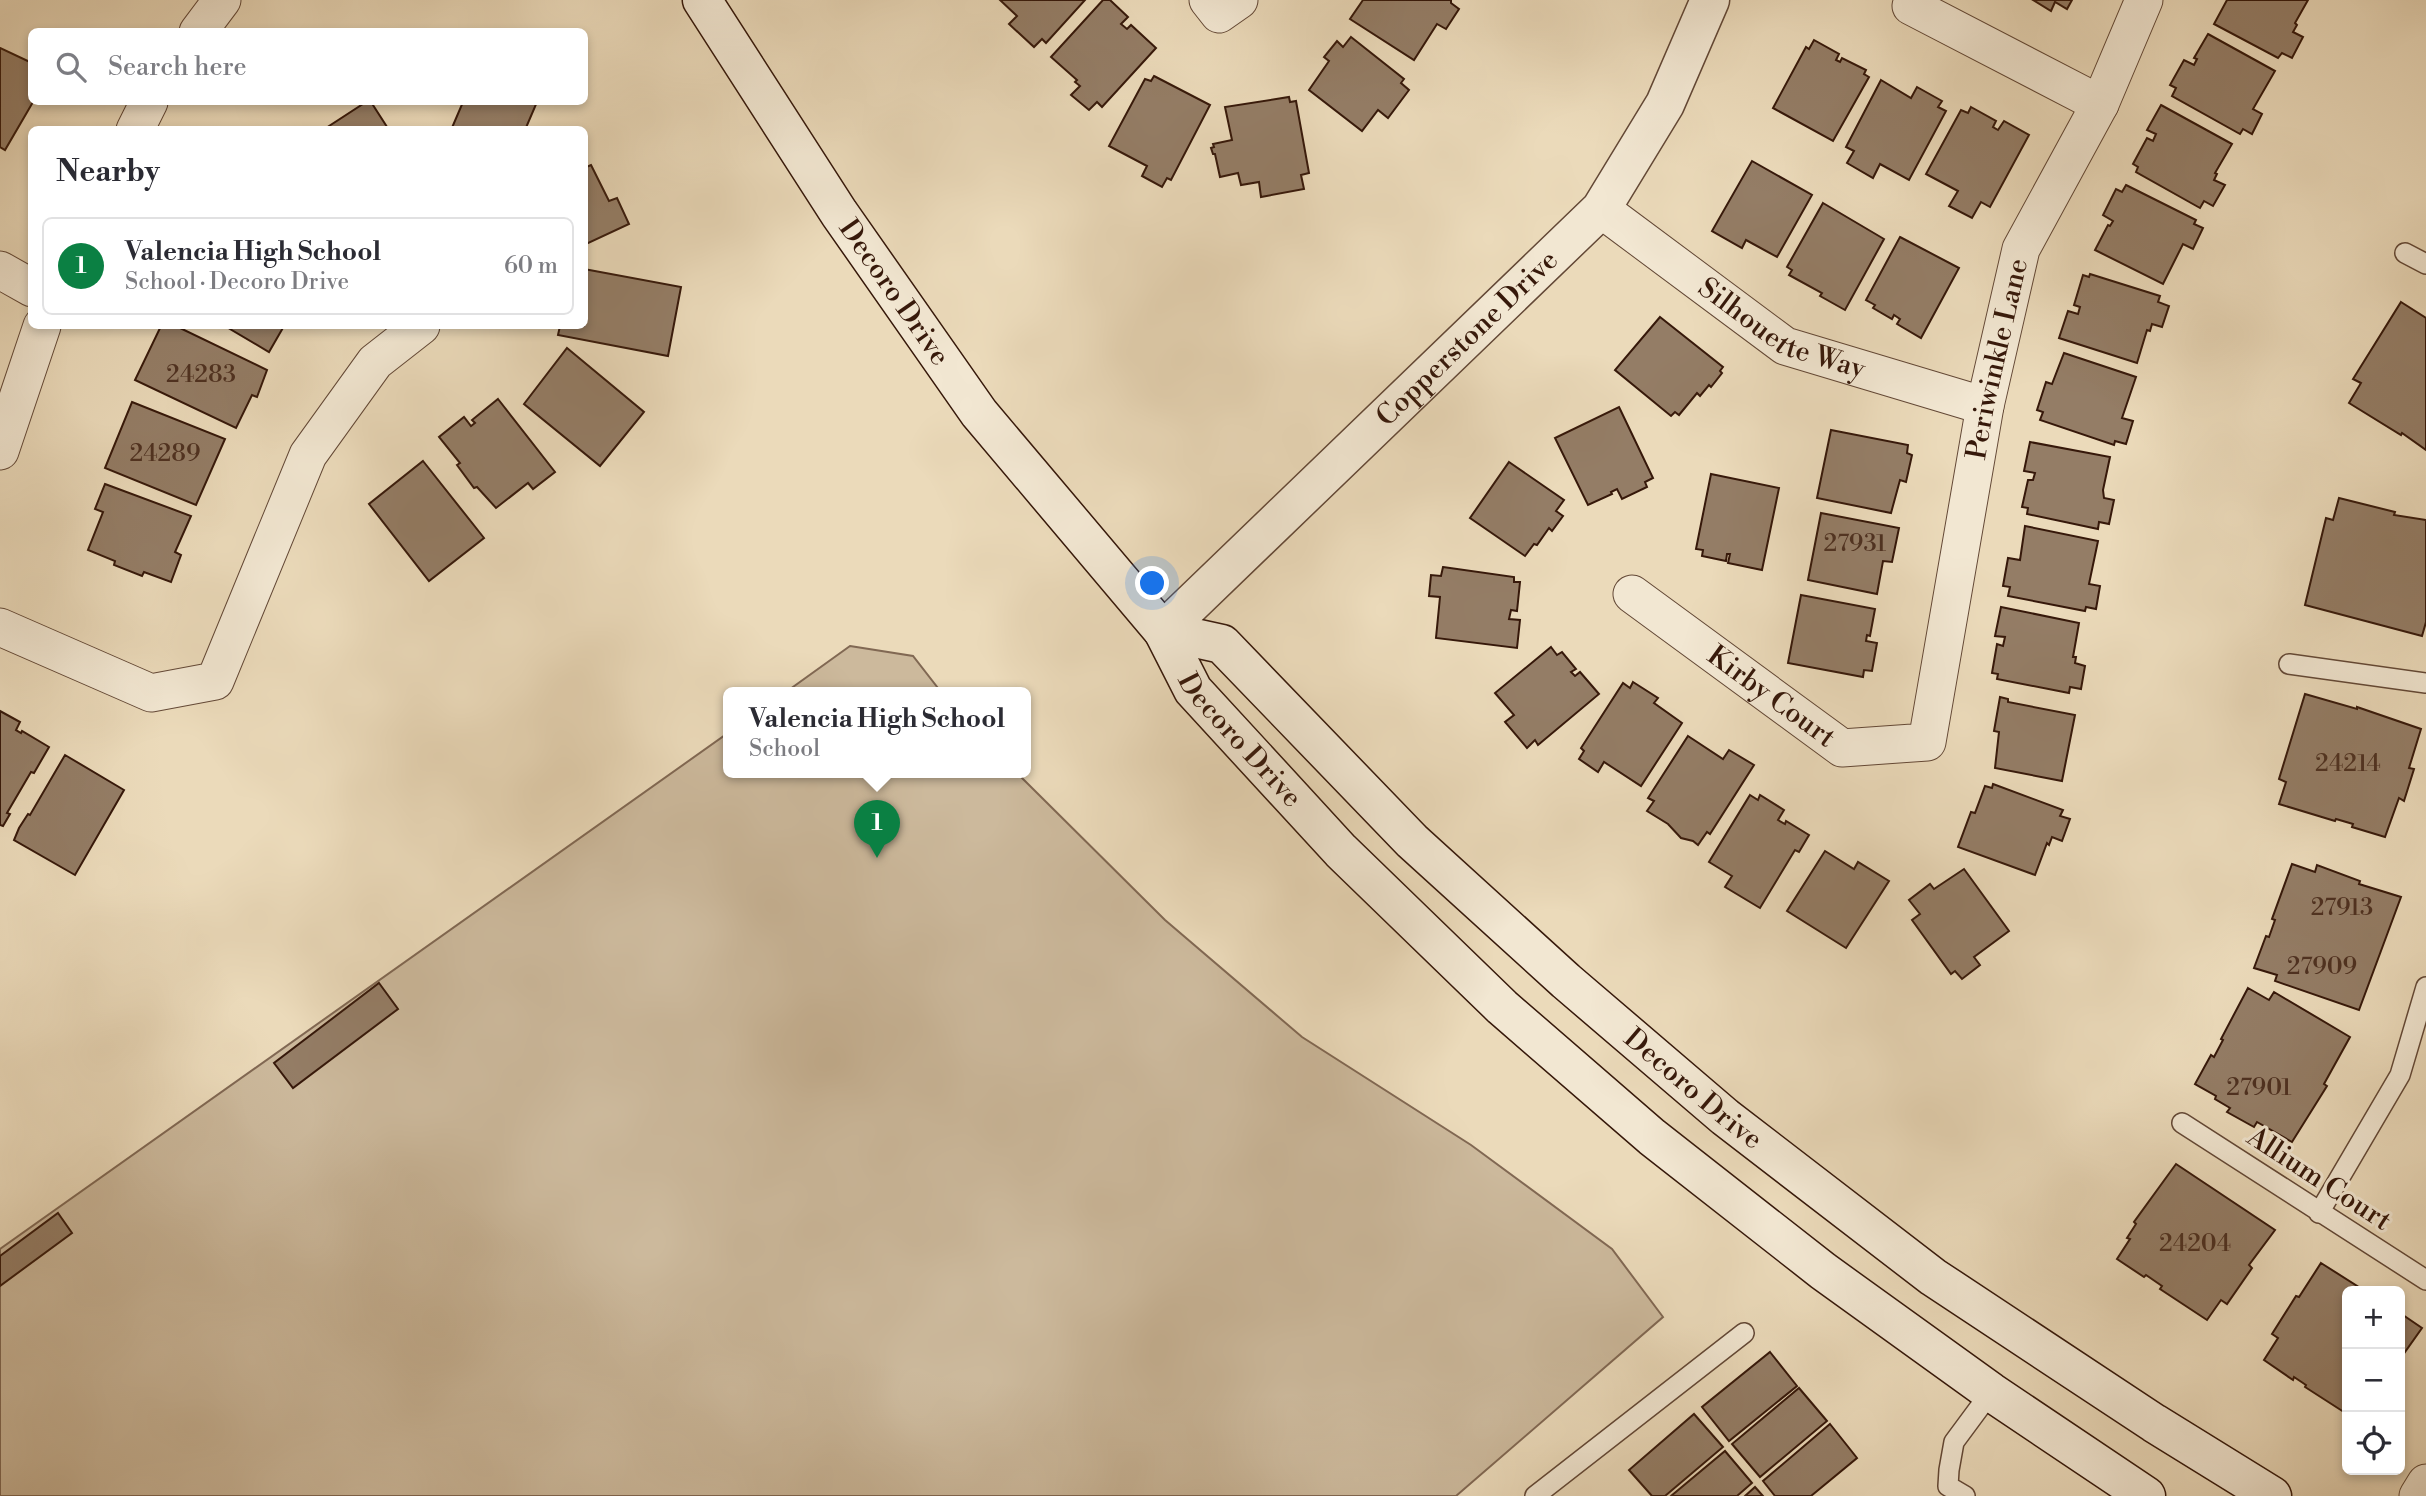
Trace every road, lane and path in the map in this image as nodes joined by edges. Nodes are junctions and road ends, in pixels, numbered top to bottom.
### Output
1 (222, 0) edge
2 (702, 0) edge
3 (1710, 0) edge
4 (2144, 0) edge
5 (1911, 6) dead end
6 (201, 28) edge
7 (2099, 104) junction
8 (148, 105) edge
9 (137, 126) edge
10 (1601, 209) junction
11 (2405, 253) dead end
12 (2426, 264) edge
13 (0, 270) edge
14 (28, 286) edge
15 (41, 329) edge
16 (417, 329) edge
17 (1985, 407) junction
18 (0, 451) edge
19 (1632, 594) dead end
20 (0, 627) edge
21 (1163, 631) junction
22 (2289, 664) dead end
23 (2426, 683) edge
24 (1927, 742) joint
25 (2426, 987) edge
26 (2182, 1123) dead end
27 (2319, 1213) junction
28 (2426, 1280) edge
29 (1744, 1334) dead end
30 (1991, 1392) junction
31 (2426, 1483) edge
32 (1535, 1496) edge
33 (1965, 1496) edge
34 (2146, 1496) edge
35 (2272, 1496) edge
36 (2418, 1496) edge

1 - 6 street
2 - 21 main road, Decoro Drive
3 - 10 main road, Copperstone Drive
4 - 7 street, Periwinkle Lane
5 - 7 street
7 - 17 street, Periwinkle Lane
8 - 9 street
10 - 17 street, Silhouette Way
10 - 21 main road, Copperstone Drive
11 - 12 lane
13 - 14 street
15 - 18 street
16 - 20 street
17 - 24 street, Periwinkle Lane
19 - 24 street, Kirby Court
21 - 30 main road, Decoro Drive
21 - 35 main road, Decoro Drive
22 - 23 lane
25 - 27 lane
26 - 27 lane, Allium Court
27 - 28 lane, Allium Court
29 - 32 lane
30 - 33 lane
30 - 34 main road, Decoro Drive
31 - 36 street

